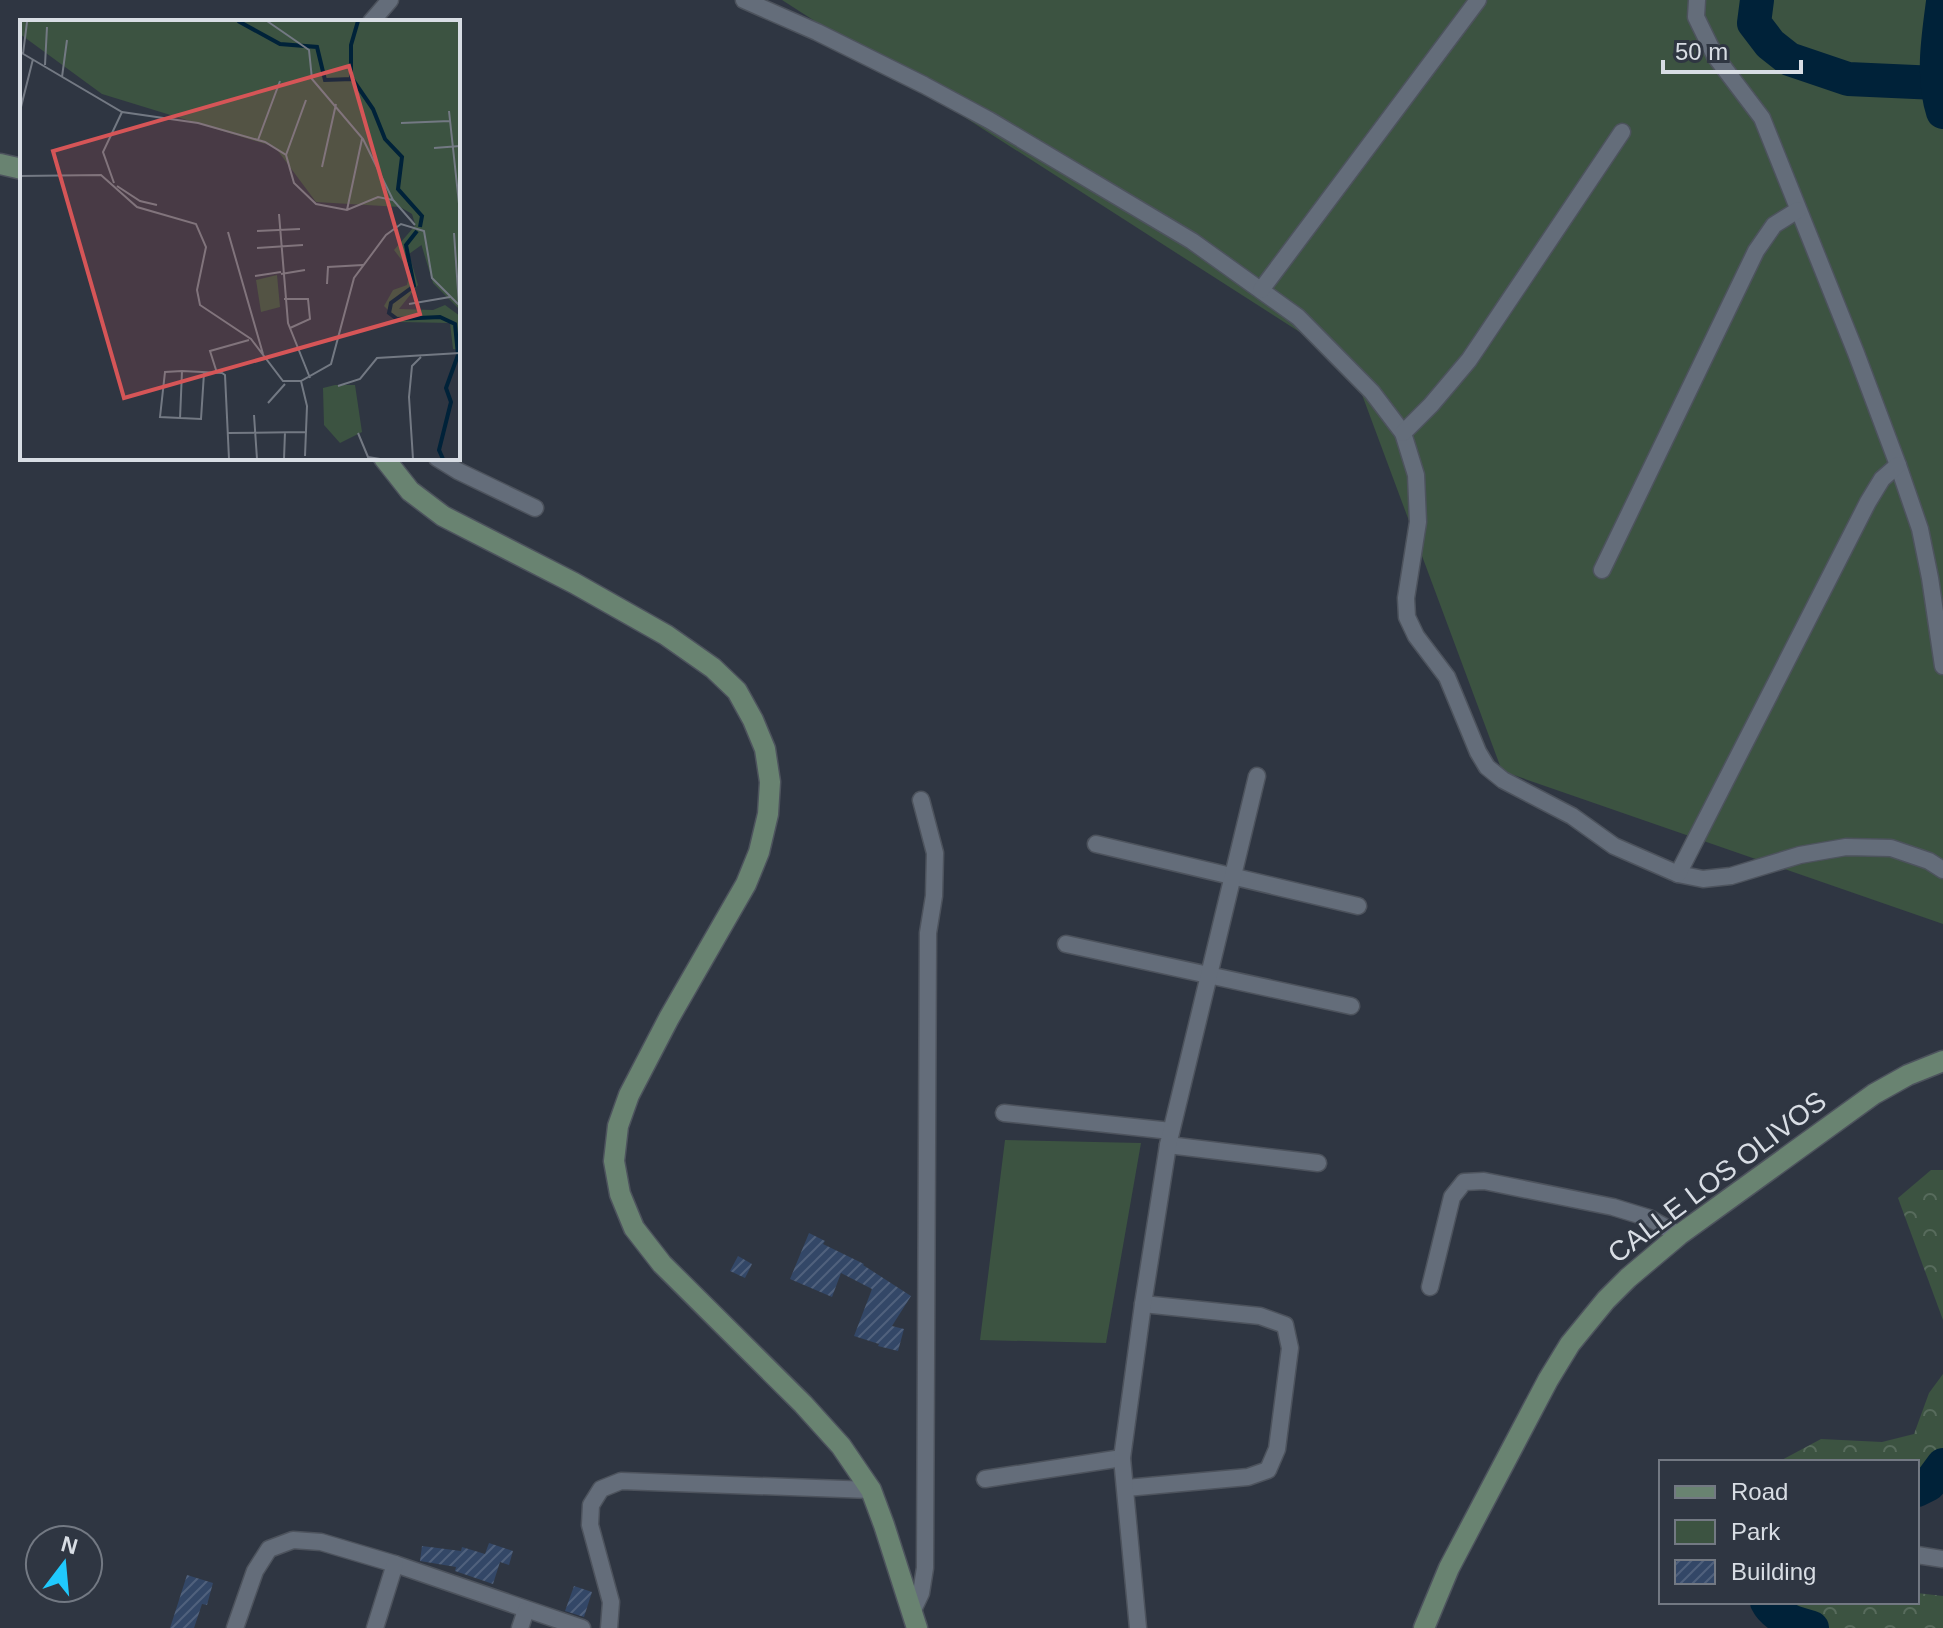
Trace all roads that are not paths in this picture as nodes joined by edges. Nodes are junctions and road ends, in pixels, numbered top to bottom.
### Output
1 (390, 0) edge
2 (744, 0) edge
3 (1478, 0) edge
4 (1697, 0) edge
5 (373, 20) edge
6 (1622, 132) dead end
7 (0, 164) edge
8 (20, 169) edge
9 (1798, 210) junction
10 (1261, 290) junction
11 (1403, 433) junction
12 (386, 460) edge
13 (440, 460) edge
14 (1898, 465) junction
15 (535, 508) dead end
16 (1602, 570) dead end
17 (1943, 666) edge
18 (1257, 776) dead end
19 (921, 800) dead end
20 (1096, 844) dead end
21 (1943, 870) edge
22 (1678, 874) junction
23 (1233, 876) junction
24 (1358, 906) dead end
25 (1066, 944) dead end
26 (1209, 976) junction
27 (1351, 1006) dead end
28 (1943, 1061) edge
29 (1004, 1113) dead end
30 (1170, 1138) junction
31 (1318, 1163) dead end
32 (1679, 1235) junction
33 (1430, 1287) dead end
34 (1143, 1304) junction
35 (1122, 1458) junction
36 (985, 1479) dead end
37 (1126, 1488) junction
38 (871, 1490) junction
39 (1919, 1555) edge
40 (1943, 1559) edge
41 (395, 1564) junction
42 (526, 1610) junction
43 (915, 1620) edge
44 (235, 1628) edge
45 (375, 1628) edge
46 (520, 1628) edge
47 (582, 1628) edge
48 (609, 1628) edge
49 (1138, 1628) edge
50 (1424, 1628) edge

1 - 5 street
2 - 10 street
3 - 10 street
4 - 9 street
6 - 11 street
7 - 8 street
9 - 14 street
9 - 16 street
10 - 11 street
11 - 22 street
12 - 38 street
13 - 15 street
14 - 17 street
14 - 22 street
18 - 23 street
19 - 43 street
20 - 23 street
21 - 22 street
23 - 24 street
23 - 26 street
25 - 26 street
26 - 27 street
26 - 30 street
28 - 32 street, CALLE LOS OLIVOS
29 - 30 street
30 - 31 street
30 - 34 street
32 - 33 street
32 - 50 street, CALLE LOS OLIVOS
34 - 35 street
34 - 37 street
35 - 36 street
35 - 37 street
37 - 49 street
38 - 43 street
38 - 48 street
39 - 40 street
41 - 42 street
41 - 44 street
41 - 45 street
42 - 46 street
42 - 47 street

